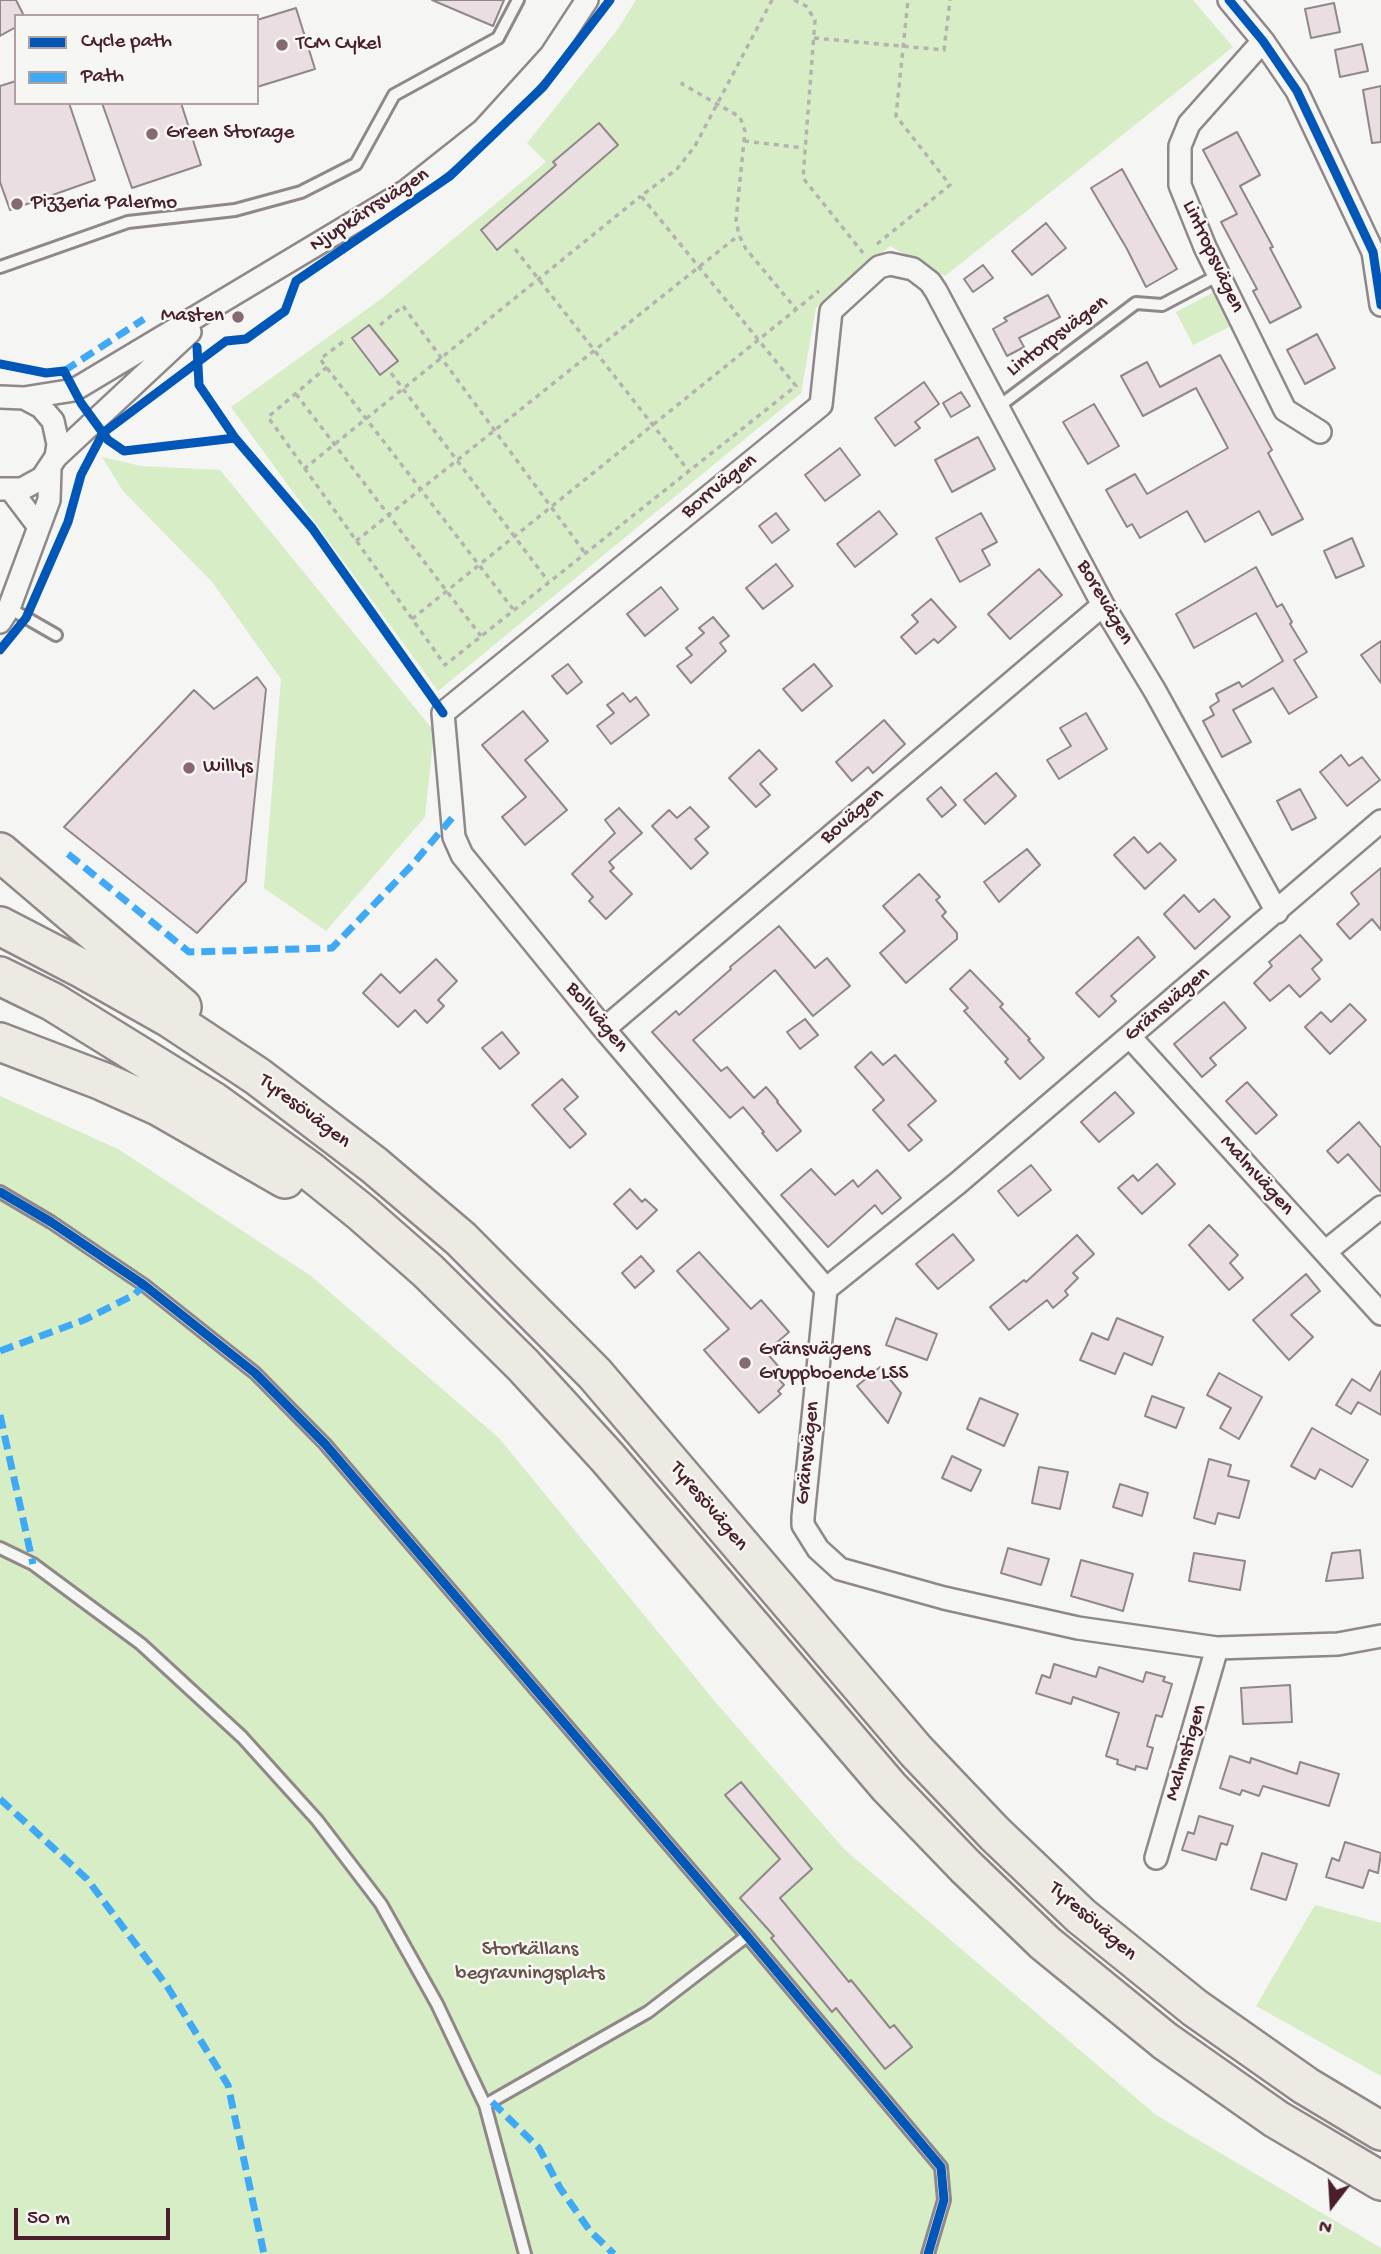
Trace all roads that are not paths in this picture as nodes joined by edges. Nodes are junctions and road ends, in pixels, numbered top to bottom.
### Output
1 (518, 0) edge
2 (587, 0) edge
3 (1229, 0) edge
4 (1263, 41) junction
5 (1377, 250) edge
6 (0, 267) edge
7 (1219, 275) junction
8 (936, 291) joint
9 (1381, 305) edge
10 (217, 306) junction
11 (0, 396) edge
12 (24, 398) junction
13 (998, 407) junction
14 (1320, 432) dead end
15 (53, 463) junction
16 (5, 490) edge
17 (39, 527) junction
18 (1102, 605) junction
19 (4, 615) edge
20 (56, 635) dead end
21 (443, 713) joint
22 (1381, 821) edge
23 (0, 852) edge
24 (1277, 912) junction
25 (0, 926) edge
26 (0, 976) edge
27 (604, 1029) junction
28 (1130, 1037) junction
29 (0, 1042) edge
30 (257, 1076) junction
31 (0, 1192) edge
32 (1381, 1207) edge
33 (1325, 1252) junction
34 (428, 1271) junction
35 (826, 1289) junction
36 (1381, 1314) edge
37 (0, 1548) edge
38 (1381, 1636) edge
39 (1217, 1648) junction
40 (1156, 1858) dead end
41 (747, 1936) junction
42 (485, 2105) junction
43 (1381, 2131) edge
44 (1381, 2181) edge
45 (525, 2254) edge
46 (928, 2254) edge

1 - 6 lane
2 - 10 street, Njupkärrsvägen
3 - 4 street
4 - 5 street
4 - 7 street, Lintropsvägen
5 - 9 street
7 - 13 lane, Lintorpsvägen
7 - 14 street, Lintropsvägen
8 - 13 street, Borevägen
8 - 21 street, Borrvägen
10 - 12 street, Njupkärrsvägen
10 - 15 street, Njupkärrsvägen
11 - 12 street, Njupkärrsvägen
12 - 15 street
13 - 18 street, Borevägen
15 - 16 street, Njupkärrsvägen
15 - 17 street
16 - 17 street
17 - 19 street
18 - 24 street, Borevägen
18 - 27 street, Bovägen
19 - 20 lane
21 - 27 street, Bollvägen
22 - 24 street, Gränsvägen
23 - 30 highway
24 - 28 street, Gränsvägen
25 - 30 highway, Tyresövägen
26 - 34 highway, Tyresövägen
27 - 35 street, Bollvägen
28 - 33 street, Malmvägen
28 - 35 street, Gränsvägen
29 - 34 highway
30 - 43 highway, Tyresövägen
31 - 41 lane
32 - 33 street
33 - 36 street, Malmvägen
34 - 44 highway, Tyresövägen
35 - 39 street, Gränsvägen
37 - 42 lane
38 - 39 street, Gränsvägen
39 - 40 street, Malmstigen
41 - 42 lane
41 - 46 lane
42 - 45 lane

